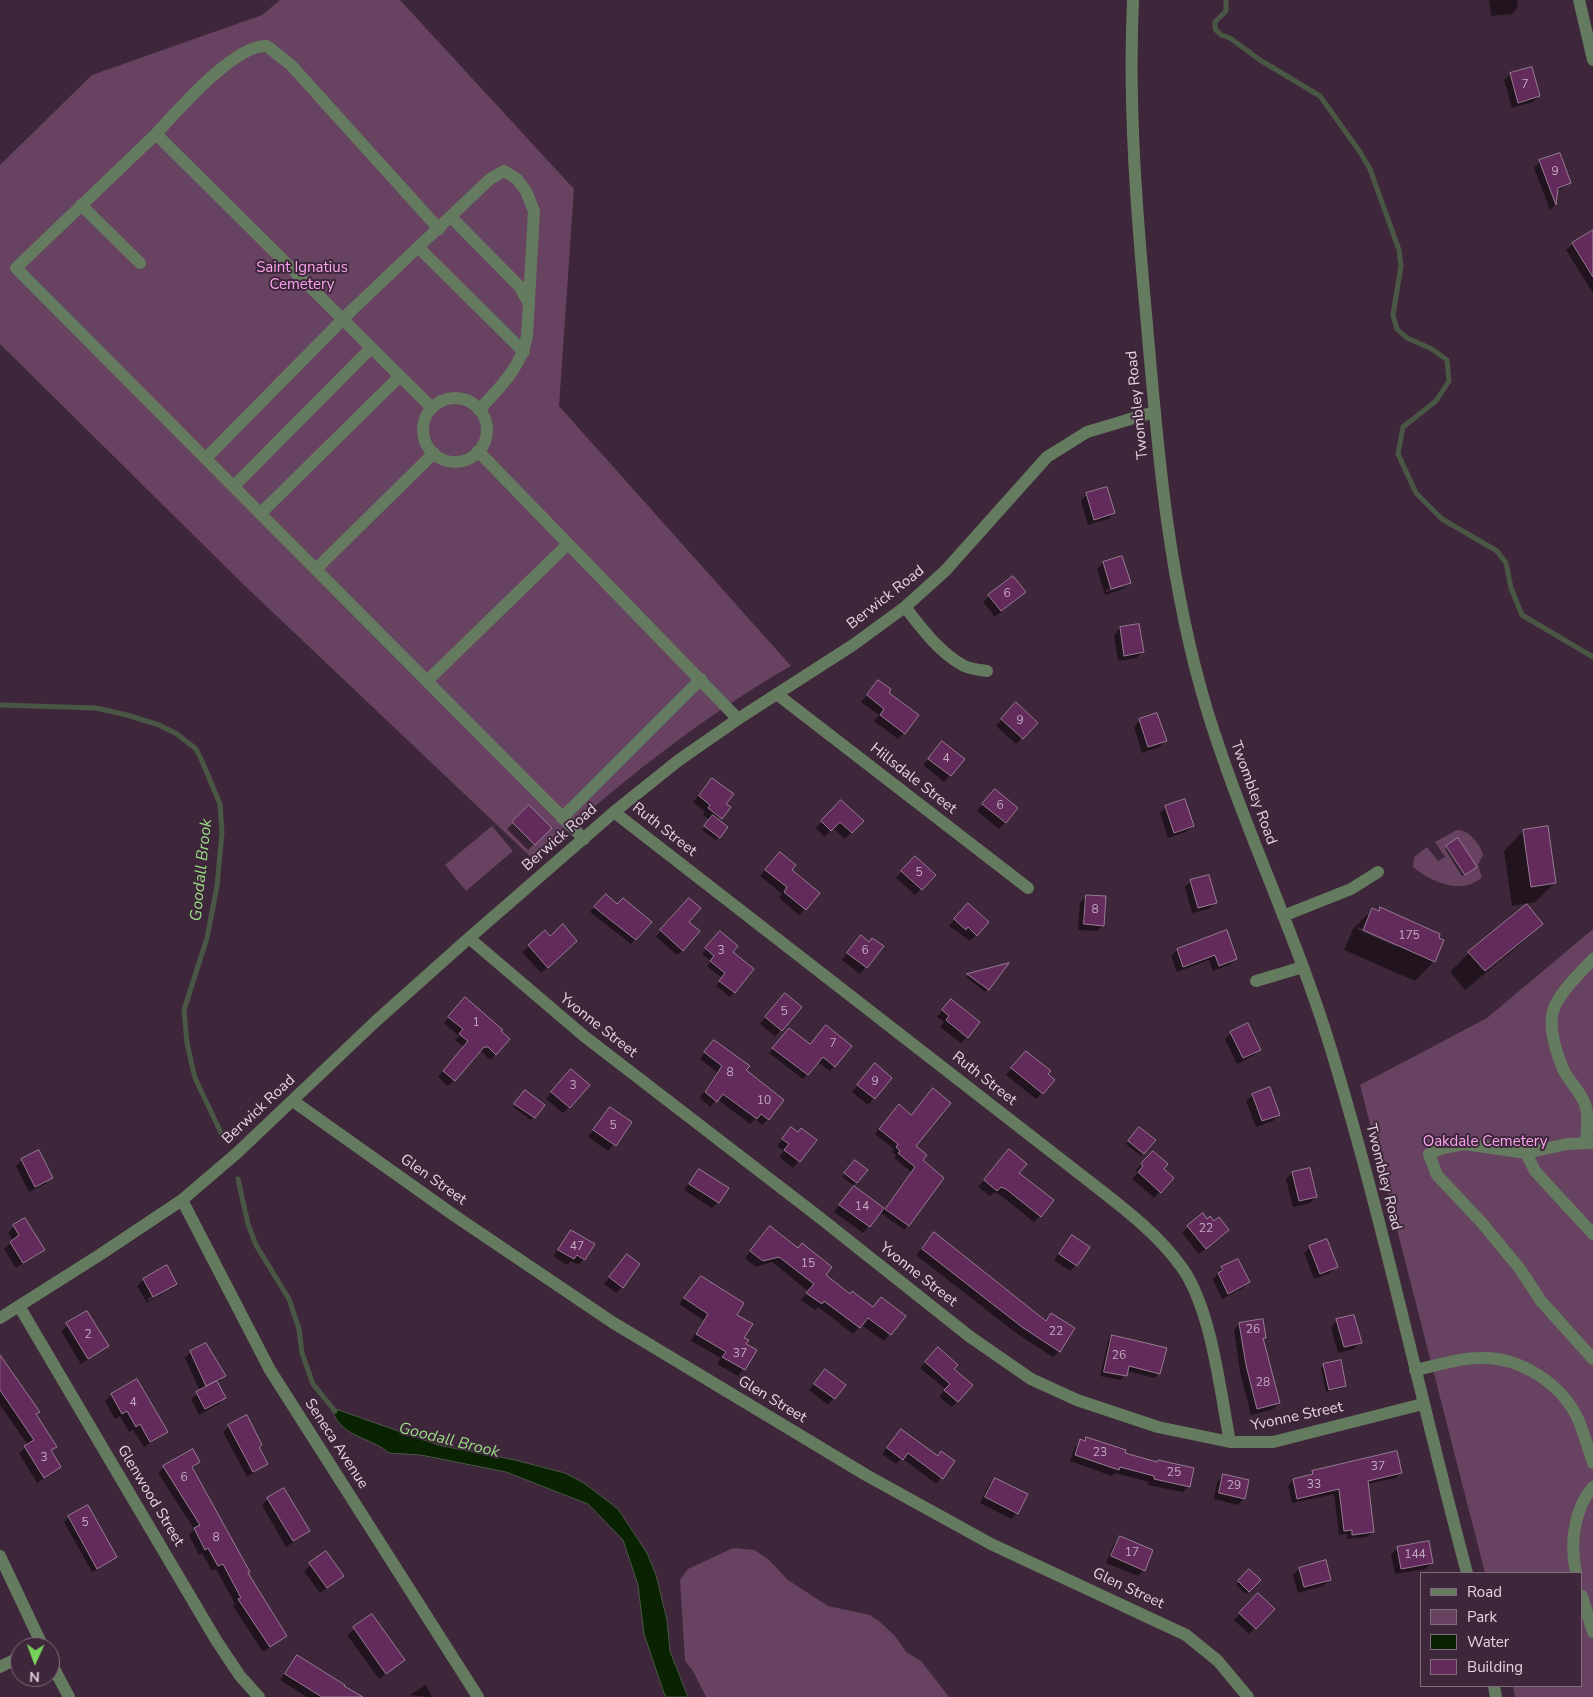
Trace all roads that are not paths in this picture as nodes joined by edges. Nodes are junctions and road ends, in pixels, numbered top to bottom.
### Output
1 (1133, 0) edge
2 (1579, 0) edge
3 (1593, 60) edge
4 (156, 134) junction
5 (81, 205) junction
6 (452, 218) junction
7 (440, 229) junction
8 (419, 248) junction
9 (140, 263) dead end
10 (530, 306) junction
11 (344, 320) junction
12 (371, 348) junction
13 (524, 352) junction
14 (400, 376) junction
15 (431, 407) junction
16 (479, 410) junction
17 (1154, 412) junction
18 (478, 451) junction
19 (434, 453) junction
20 (206, 458) junction
21 (234, 486) junction
22 (261, 513) junction
23 (568, 544) junction
24 (317, 568) junction
25 (905, 608) junction
26 (987, 671) dead end
27 (700, 679) junction
28 (427, 681) junction
29 (778, 695) junction
30 (738, 719) junction
31 (614, 812) junction
32 (562, 818) junction
33 (584, 839) junction
34 (1378, 872) dead end
35 (1028, 888) dead end
36 (1283, 916) junction
37 (469, 938) junction
38 (1593, 959) edge
39 (1303, 967) junction
40 (1256, 981) dead end
41 (293, 1100) junction
42 (1590, 1142) edge
43 (1526, 1153) junction
44 (182, 1200) junction
45 (1593, 1234) edge
46 (19, 1306) junction
47 (0, 1318) edge
48 (1593, 1359) edge
49 (1415, 1370) junction
50 (1423, 1404) junction
51 (1230, 1442) junction
52 (1593, 1462) edge
53 (1593, 1487) edge
54 (0, 1556) edge
55 (1467, 1572) edge
56 (1576, 1572) edge
57 (1583, 1598) edge
58 (1593, 1632) edge
59 (37, 1637) edge
60 (60, 1680) edge
61 (69, 1697) edge
62 (259, 1697) edge
63 (478, 1697) edge
64 (1248, 1697) edge

1 - 17 street, Twombley Road
2 - 3 street
4 - 5 street
4 - 7 street
4 - 11 street
5 - 9 street
5 - 20 street
6 - 7 street
6 - 10 street
6 - 10 street
7 - 8 street
8 - 11 street
8 - 13 street
10 - 13 street
11 - 12 street
11 - 20 street
12 - 14 street
12 - 21 street
13 - 16 street
14 - 15 street
14 - 22 street
15 - 16 street
15 - 19 street
16 - 18 street
17 - 25 street, Berwick Road
17 - 36 street, Twombley Road
18 - 19 street
18 - 23 street
19 - 24 street
20 - 21 street
21 - 22 street
22 - 24 street
23 - 27 street
23 - 28 street
24 - 28 street
25 - 26 street
25 - 29 street, Berwick Road
27 - 30 street
27 - 32 street
28 - 32 street
29 - 30 street, Berwick Road
29 - 35 street, Hillsdale Street
30 - 31 street, Berwick Road
31 - 33 street, Berwick Road
31 - 51 street, Ruth Street
32 - 33 street
33 - 37 street, Berwick Road
34 - 36 street
36 - 39 street, Twombley Road
37 - 41 street, Berwick Road
37 - 51 street, Yvonne Street
38 - 42 street
39 - 40 street
39 - 49 street, Twombley Road
41 - 44 street, Berwick Road
41 - 64 street, Glen Street
42 - 43 street
43 - 45 street
43 - 48 street
44 - 46 street, Berwick Road
44 - 63 street, Seneca Avenue
46 - 47 street, Berwick Road
46 - 62 street, Glenwood Street
49 - 50 street, Twombley Road
49 - 52 street
50 - 51 street, Yvonne Street
50 - 55 street, Twombley Road
53 - 56 street
54 - 59 street
57 - 58 street
60 - 61 street

